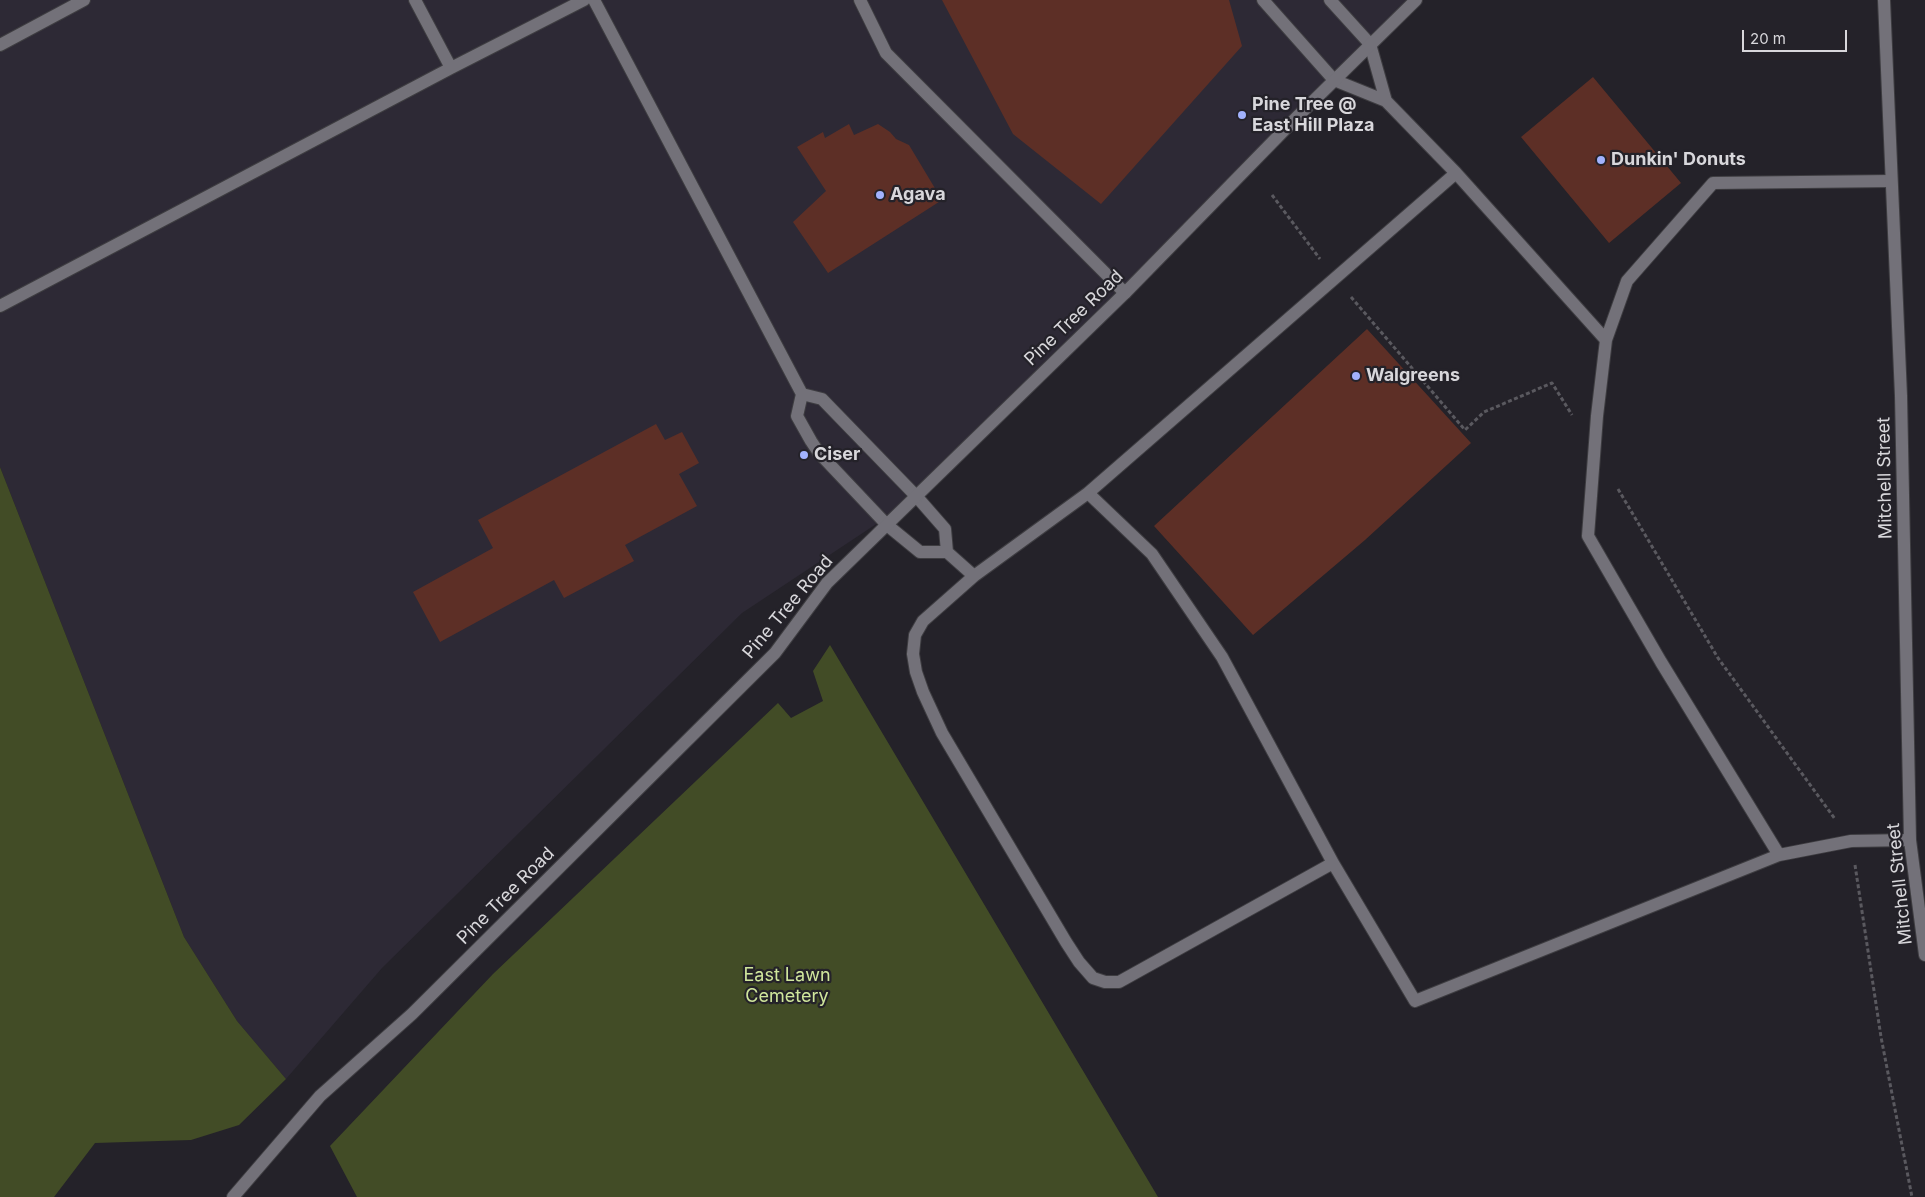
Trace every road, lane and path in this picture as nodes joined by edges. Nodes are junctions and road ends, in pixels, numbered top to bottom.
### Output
1 (84, 0) edge
2 (414, 0) edge
3 (584, 0) edge
4 (594, 0) edge
5 (860, 0) edge
6 (1263, 0) edge
7 (1330, 0) edge
8 (1416, 0) edge
9 (1884, 0) edge
10 (1370, 44) junction
11 (0, 45) edge
12 (451, 68) junction
13 (1334, 80) junction
14 (1386, 102) junction
15 (1456, 173) junction
16 (1891, 181) junction
17 (1125, 293) junction
18 (0, 306) edge
19 (1606, 340) junction
20 (802, 394) junction
21 (1088, 493) junction
22 (917, 497) junction
23 (887, 525) junction
24 (947, 552) junction
25 (974, 576) junction
26 (1910, 840) junction
27 (1779, 855) junction
28 (1333, 863) junction
29 (1925, 955) edge
30 (232, 1197) edge

1 - 11 street
2 - 12 street
3 - 12 street
4 - 20 street
5 - 17 street
6 - 13 street
7 - 10 street
8 - 10 street, Pine Tree Road
9 - 16 street, Mitchell Street
10 - 13 street, Pine Tree Road
10 - 14 street
12 - 18 street
13 - 14 street
13 - 17 street, Pine Tree Road
14 - 15 street
15 - 19 street
15 - 21 street
16 - 19 street
16 - 26 street, Mitchell Street
17 - 22 street, Pine Tree Road
19 - 27 street
20 - 22 street
20 - 23 street
21 - 25 street
21 - 28 street
22 - 23 street, Pine Tree Road
22 - 24 street
23 - 24 street
23 - 30 street, Pine Tree Road
24 - 25 street
25 - 28 street
26 - 27 street
26 - 29 street, Mitchell Street
27 - 28 street

